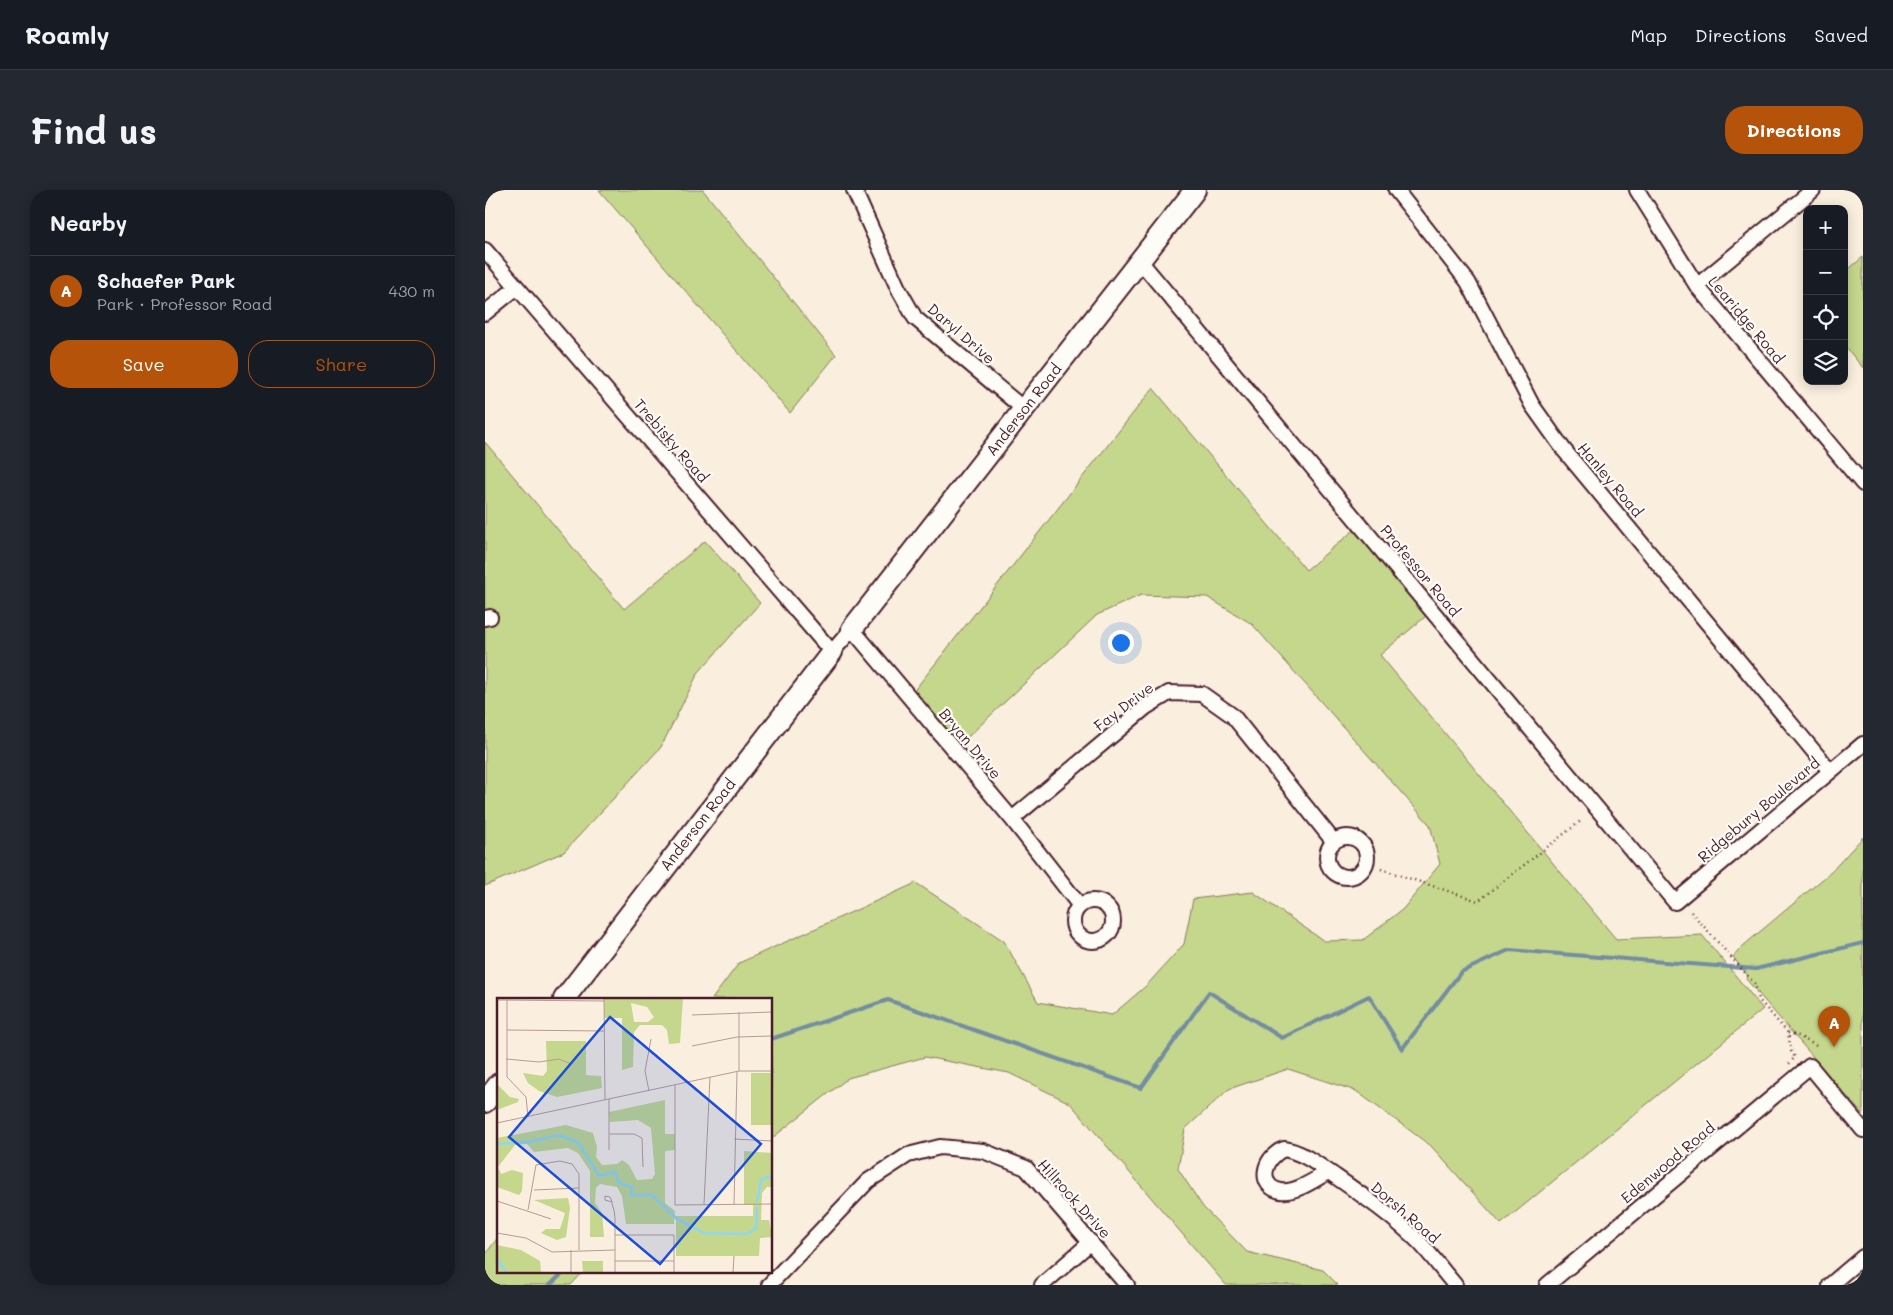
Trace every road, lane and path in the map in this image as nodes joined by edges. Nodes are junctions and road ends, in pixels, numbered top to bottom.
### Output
1 (854, 190) edge
2 (1195, 190) edge
3 (1396, 190) edge
4 (1637, 190) edge
5 (1813, 190) edge
6 (485, 250) edge
7 (1141, 262) junction
8 (1697, 286) junction
9 (517, 287) junction
10 (485, 314) edge
11 (1025, 410) junction
12 (1863, 484) edge
13 (852, 630) junction
14 (832, 652) junction
15 (1863, 744) edge
16 (1830, 771) junction
17 (1012, 819) junction
18 (1582, 820) dead end
19 (1334, 842) dead end
20 (1381, 869) dead end
21 (1675, 902) joint
22 (1080, 906) dead end
23 (1691, 912) dead end
24 (566, 998) edge
25 (1788, 1033) junction
26 (1818, 1047) dead end
27 (1787, 1066) dead end
28 (1863, 1130) edge
29 (1328, 1172) dead end
30 (1091, 1242) junction
31 (1863, 1257) edge
32 (769, 1285) edge
33 (1042, 1285) edge
34 (1127, 1285) edge
35 (1455, 1285) edge
36 (1547, 1285) edge
37 (1830, 1285) edge

1 - 11 street, Daryl Drive
2 - 7 street, Anderson Road
3 - 16 street, Hanley Road
4 - 8 street, Learidge Road
5 - 8 street
6 - 9 street, Trebisky Road
7 - 11 street, Anderson Road
7 - 21 street, Professor Road
8 - 12 street, Learidge Road
9 - 10 street
9 - 14 street, Trebisky Road
11 - 13 street, Anderson Road
13 - 14 street
13 - 17 street, Bryan Drive
14 - 24 street, Anderson Road
15 - 16 street, Ridgebury Boulevard
16 - 21 street, Ridgebury Boulevard
17 - 19 street, Fay Drive
17 - 22 street, Bryan Drive
18 - 20 path
23 - 25 path
25 - 26 path
25 - 27 path
28 - 36 street, Edenwood Road
29 - 35 street, Dorsh Road
30 - 32 street, Hillrock Drive
30 - 33 street
30 - 34 street, Hillrock Drive
31 - 37 street

